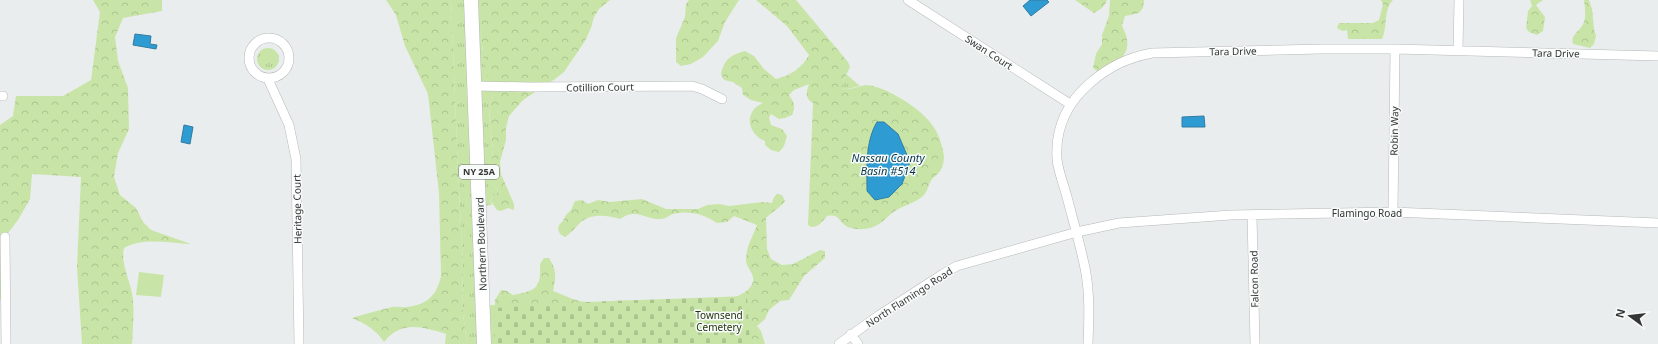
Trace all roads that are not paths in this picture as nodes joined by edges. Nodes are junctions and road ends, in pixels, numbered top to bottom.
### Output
1 (471, 0) edge
2 (908, 0) edge
3 (1459, 0) edge
4 (1395, 50) junction
5 (1458, 50) junction
6 (1658, 56) edge
7 (268, 79) junction
8 (475, 86) junction
9 (722, 99) dead end
10 (1070, 104) junction
11 (1393, 212) junction
12 (1252, 215) junction
13 (1658, 223) edge
14 (1077, 232) junction
15 (5, 237) dead end
16 (2, 300) edge
17 (851, 334) junction
18 (6, 344) edge
19 (298, 344) edge
20 (484, 344) edge
21 (839, 344) edge
22 (858, 344) edge
23 (1088, 344) edge
24 (1255, 344) edge

1 - 8 main road, Northern Boulevard / NY 25A
2 - 10 street, Swan Court
3 - 5 street
4 - 5 street, Tara Drive
4 - 10 street, Tara Drive
4 - 11 street, Robin Way
5 - 6 street, Tara Drive
7 - 7 street
7 - 19 street, Heritage Court
8 - 9 street, Cotillion Court
8 - 20 main road, Northern Boulevard / NY 25A
10 - 14 street, Tara Drive
11 - 12 street, Flamingo Road
11 - 13 street, Flamingo Road
12 - 14 street, Flamingo Road
12 - 24 street, Falcon Road
14 - 17 street, North Flamingo Road
14 - 23 street, Tara Drive
15 - 16 street
16 - 18 street
17 - 21 street, North Flamingo Road
17 - 22 street

